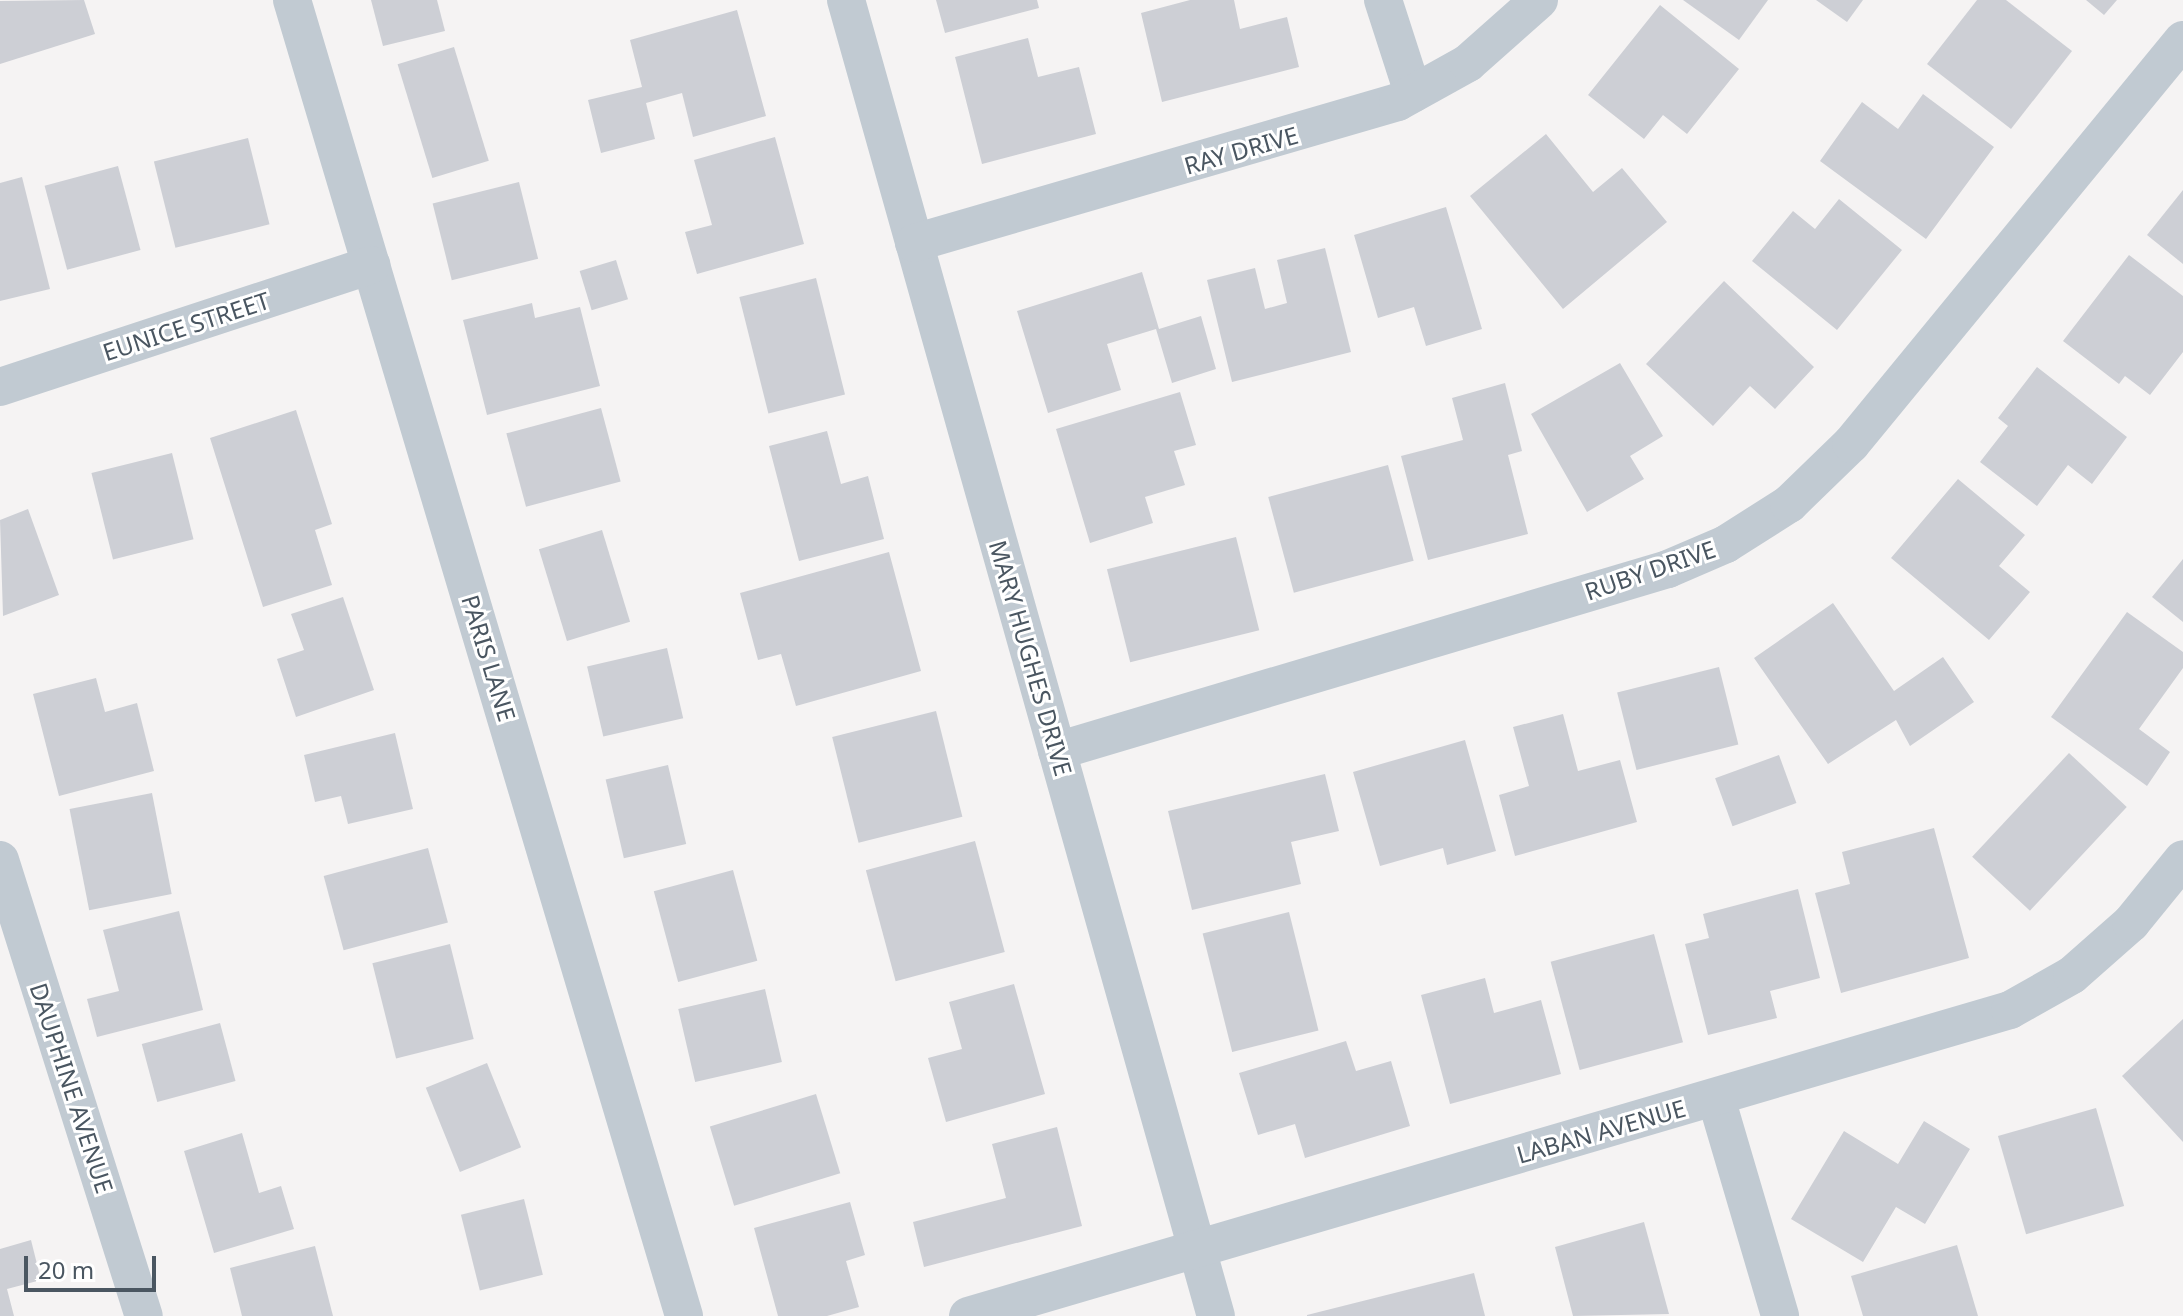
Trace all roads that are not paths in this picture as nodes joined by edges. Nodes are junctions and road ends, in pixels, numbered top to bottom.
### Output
1 (292, 0) edge
2 (846, 0) edge
3 (1383, 0) edge
4 (1539, 0) edge
5 (2183, 40) edge
6 (1413, 93) junction
7 (914, 243) junction
8 (372, 265) junction
9 (0, 387) edge
10 (1057, 751) junction
11 (2183, 859) edge
12 (0, 860) edge
13 (1716, 1098) junction
14 (1197, 1249) junction
15 (144, 1316) edge
16 (684, 1316) edge
17 (968, 1316) edge
18 (1216, 1316) edge
19 (1780, 1316) edge

1 - 8 street, PARIS LANE
2 - 7 street, MARY HUGHES DRIVE
3 - 6 street
4 - 6 street, RAY DRIVE
5 - 10 street, RUBY DRIVE
6 - 7 street, RAY DRIVE
7 - 10 street, MARY HUGHES DRIVE
8 - 9 street, EUNICE STREET
8 - 16 street, PARIS LANE
10 - 14 street, MARY HUGHES DRIVE
11 - 13 street, LABAN AVENUE
12 - 15 street, DAUPHINE AVENUE
13 - 14 street, LABAN AVENUE
13 - 19 street
14 - 17 street, LABAN AVENUE
14 - 18 street, MARY HUGHES DRIVE

